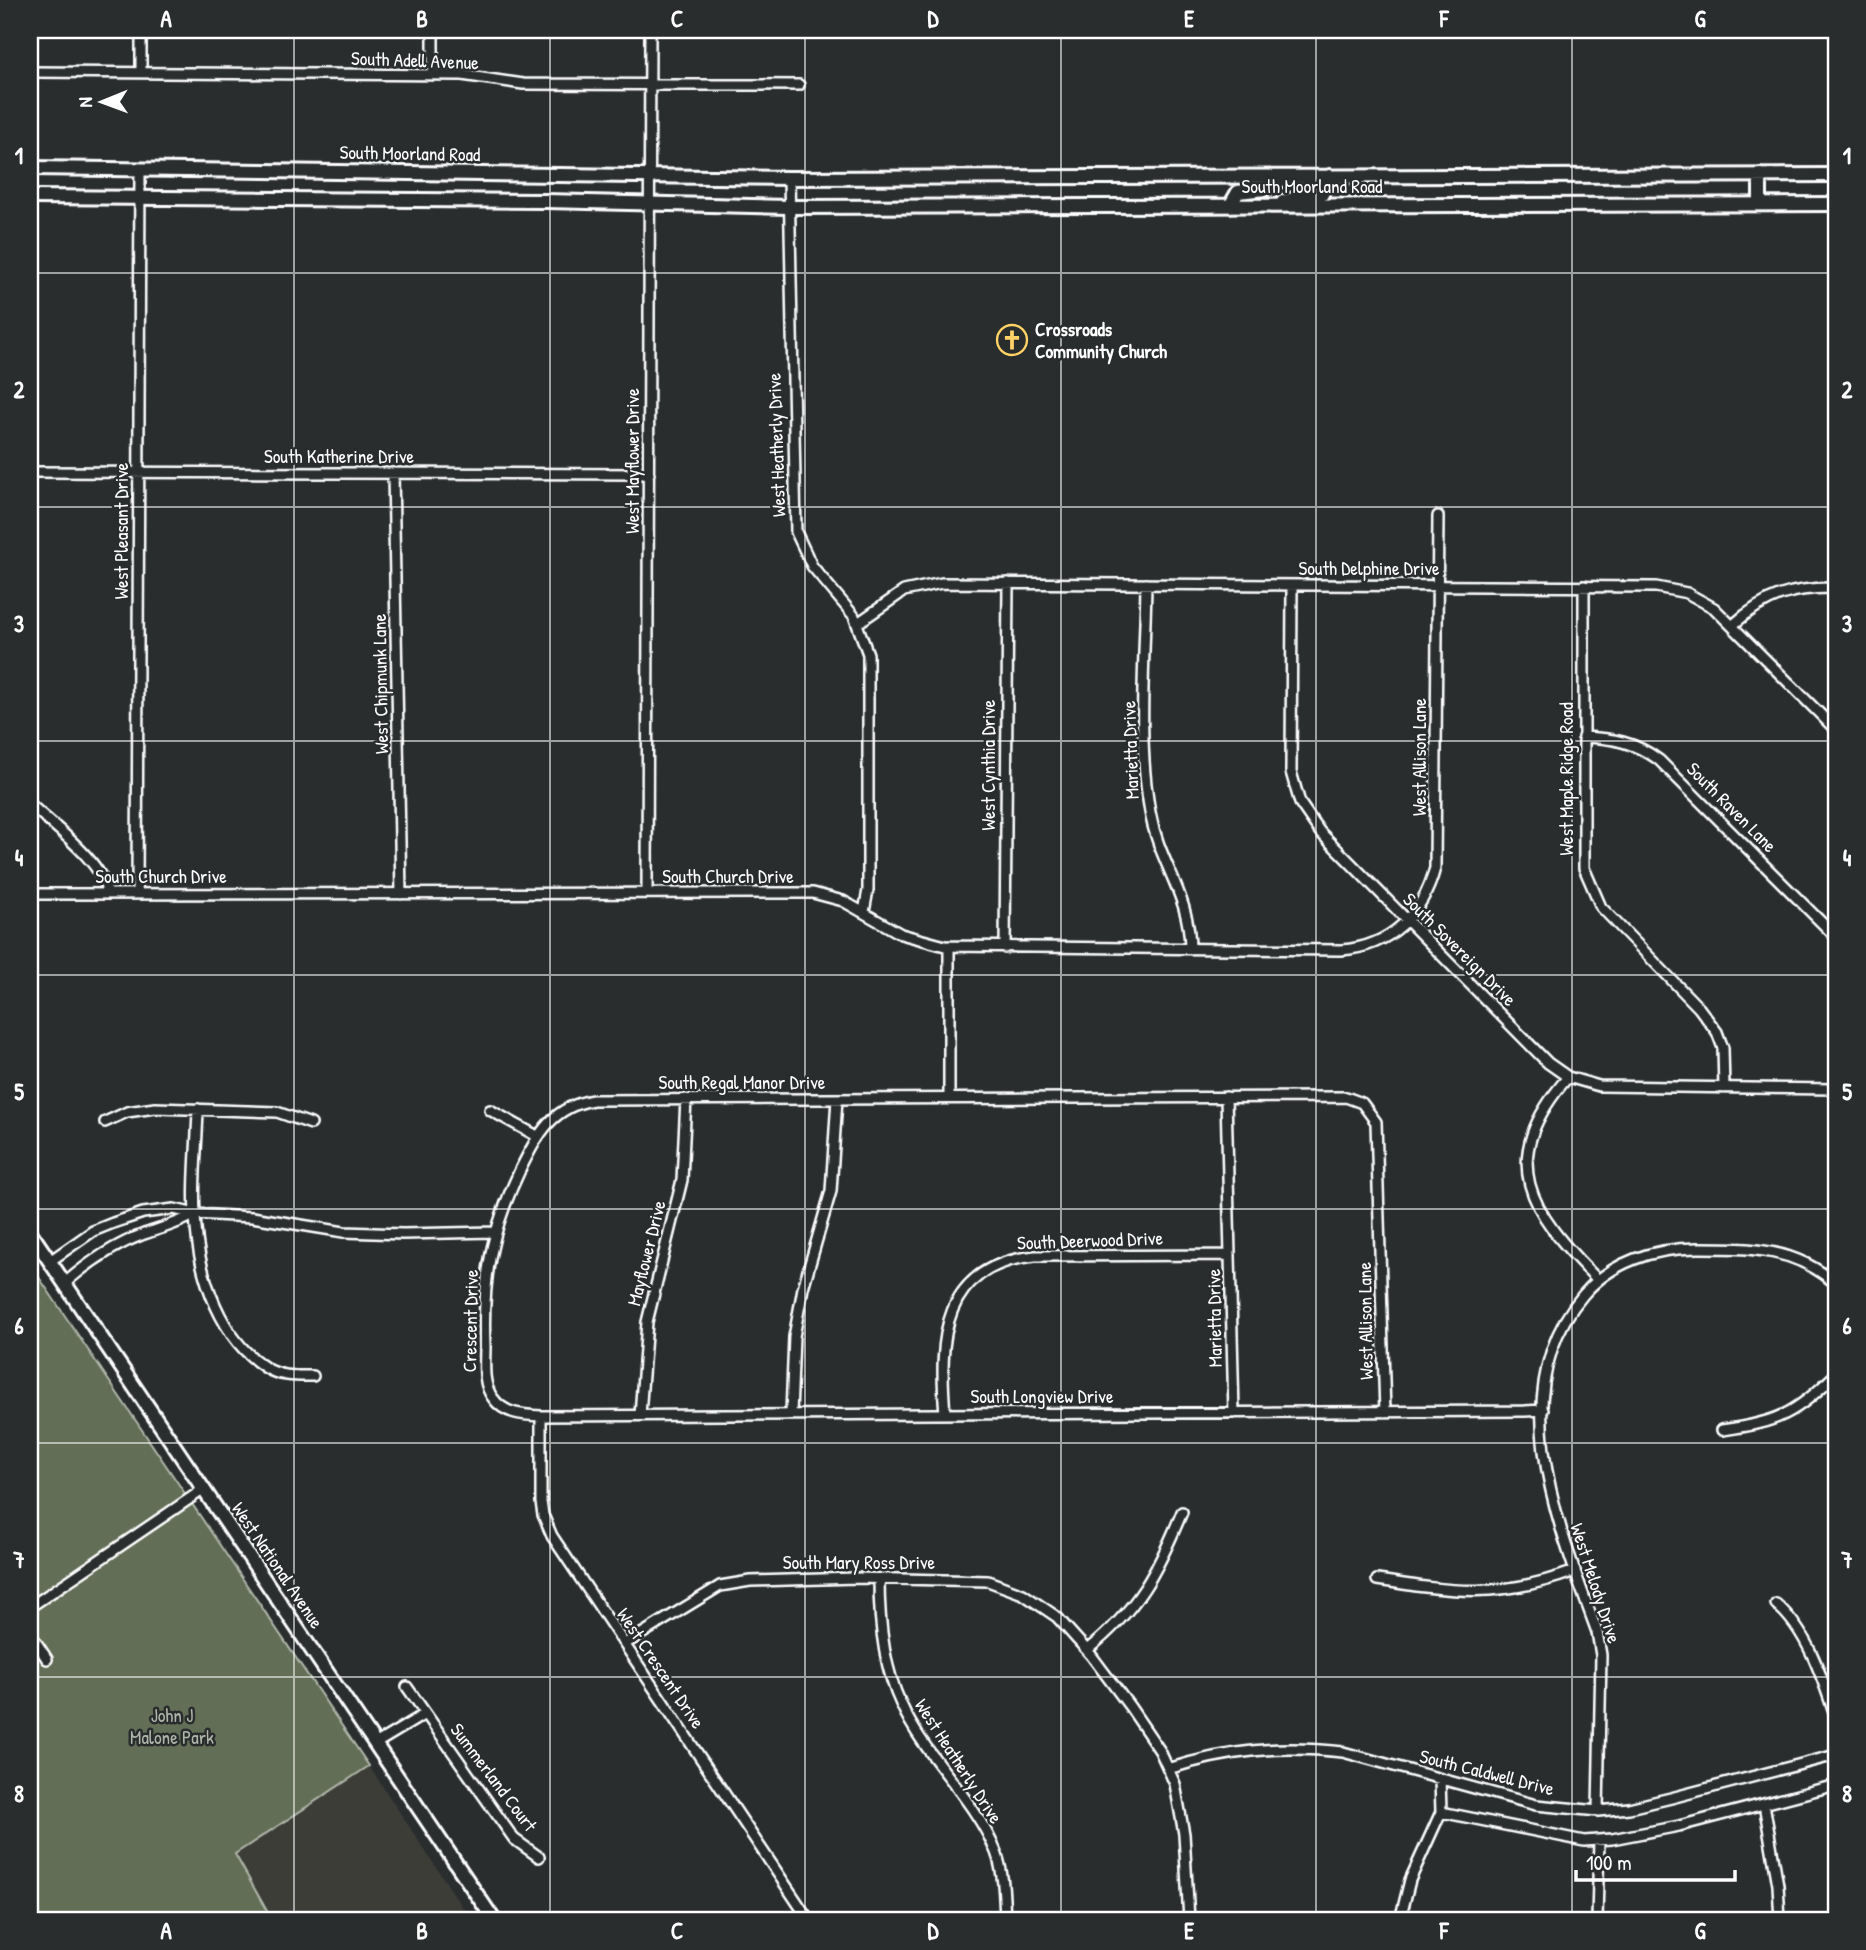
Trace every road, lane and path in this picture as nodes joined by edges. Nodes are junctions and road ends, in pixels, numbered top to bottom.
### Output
1 (141, 30) edge
2 (433, 30) edge
3 (650, 30) edge
4 (30, 72) edge
5 (141, 73) junction
6 (433, 75) junction
7 (650, 84) junction
8 (799, 85) dead end
9 (30, 169) edge
10 (140, 169) junction
11 (651, 175) junction
12 (1760, 175) junction
13 (1836, 175) edge
14 (1331, 176) junction
15 (1286, 177) junction
16 (789, 178) junction
17 (30, 197) edge
18 (140, 198) junction
19 (1760, 204) junction
20 (1836, 204) edge
21 (651, 205) junction
22 (1230, 206) junction
23 (1272, 206) junction
24 (789, 207) junction
25 (30, 472) edge
26 (137, 472) junction
27 (393, 473) junction
28 (649, 474) junction
29 (1438, 516) dead end
30 (1008, 583) junction
31 (1146, 584) junction
32 (1292, 585) junction
33 (1438, 585) junction
34 (1584, 586) junction
35 (1836, 588) edge
36 (858, 623) junction
37 (1733, 625) junction
38 (1836, 730) edge
39 (1583, 737) junction
40 (30, 804) edge
41 (647, 893) junction
42 (30, 894) edge
43 (107, 894) junction
44 (137, 894) junction
45 (401, 894) junction
46 (864, 912) junction
47 (1407, 921) junction
48 (1836, 937) edge
49 (949, 947) junction
50 (1005, 948) junction
51 (1190, 949) junction
52 (1568, 1077) junction
53 (1724, 1088) junction
54 (1836, 1089) edge
55 (1226, 1097) junction
56 (949, 1098) junction
57 (686, 1099) junction
58 (837, 1099) junction
59 (1366, 1106) joint
60 (198, 1109) junction
61 (490, 1110) dead end
62 (104, 1122) dead end
63 (311, 1124) dead end
64 (537, 1136) junction
65 (195, 1214) junction
66 (30, 1232) edge
67 (494, 1233) junction
68 (1230, 1255) junction
69 (50, 1261) junction
70 (1598, 1280) junction
71 (65, 1283) junction
72 (1836, 1284) edge
73 (1836, 1374) edge
74 (313, 1376) dead end
75 (1543, 1410) junction
76 (1385, 1412) junction
77 (1234, 1413) junction
78 (791, 1414) junction
79 (945, 1414) junction
80 (640, 1415) junction
81 (541, 1416) junction
82 (1722, 1430) dead end
83 (204, 1489) junction
84 (1182, 1512) dead end
85 (1575, 1571) junction
86 (879, 1579) junction
87 (1377, 1580) dead end
88 (1776, 1604) dead end
89 (30, 1607) edge
90 (30, 1633) edge
91 (625, 1644) junction
92 (1087, 1650) junction
93 (47, 1659) dead end
94 (407, 1686) dead end
95 (425, 1714) junction
96 (1836, 1719) edge
97 (375, 1744) junction
98 (1836, 1755) edge
99 (1168, 1769) junction
100 (1440, 1779) junction
101 (1836, 1785) edge
102 (1764, 1804) junction
103 (1598, 1811) junction
104 (1441, 1812) junction
105 (1599, 1840) junction
106 (538, 1857) dead end
107 (494, 1920) edge
108 (808, 1920) edge
109 (1005, 1920) edge
110 (1189, 1920) edge
111 (1400, 1920) edge
112 (1597, 1920) edge
113 (1780, 1920) edge

1 - 5 street
2 - 6 street
3 - 7 street, West Mayflower Drive
4 - 5 street, South Adell Avenue
5 - 6 street, South Adell Avenue
6 - 7 street, South Adell Avenue
7 - 8 street, South Adell Avenue
7 - 11 street, West Mayflower Drive
9 - 10 main road, South Moorland Road
10 - 11 main road, South Moorland Road
10 - 18 street, West Pleasant Drive
11 - 16 main road, South Moorland Road
11 - 21 street, West Mayflower Drive
12 - 13 main road, South Moorland Road
12 - 14 main road, South Moorland Road
12 - 19 main road
14 - 15 main road, South Moorland Road
14 - 23 main road
15 - 16 main road, South Moorland Road
15 - 22 main road
16 - 24 street
17 - 18 main road, South Moorland Road
18 - 21 main road, South Moorland Road
18 - 26 street, West Pleasant Drive
19 - 20 main road, South Moorland Road
19 - 23 main road, South Moorland Road
21 - 24 main road, South Moorland Road
21 - 28 street, West Mayflower Drive
22 - 23 main road, South Moorland Road
22 - 24 main road, South Moorland Road
24 - 36 street, West Heatherly Drive
25 - 26 street, South Katherine Drive
26 - 27 street, South Katherine Drive
26 - 44 street, West Pleasant Drive
27 - 28 street, South Katherine Drive
27 - 45 street, West Chipmunk Lane
28 - 41 street, West Mayflower Drive
29 - 33 street, West Allison Lane
30 - 31 street, South Delphine Drive
30 - 36 street, South Delphine Drive
30 - 50 street, West Cynthia Drive
31 - 32 street, South Delphine Drive
31 - 51 street, Marietta Drive
32 - 33 street, South Delphine Drive
32 - 47 street, South Sovereign Drive
33 - 34 street, South Delphine Drive
33 - 47 street, West Allison Lane
34 - 37 street, South Delphine Drive
34 - 39 street, West Maple Ridge Road
35 - 37 street
36 - 46 street, West Heatherly Drive
37 - 38 street, South Delphine Drive
39 - 48 street, South Raven Lane
39 - 53 street, West Maple Ridge Road
40 - 43 street
41 - 45 street, South Church Drive
41 - 46 street, South Church Drive
42 - 43 street, South Church Drive
43 - 44 street, South Church Drive
44 - 45 street, South Church Drive
46 - 49 street, South Church Drive
47 - 51 street, South Church Drive
47 - 52 street, South Sovereign Drive
49 - 50 street, South Church Drive
49 - 56 street
50 - 51 street, South Church Drive
52 - 53 street, South Sovereign Drive
52 - 70 street
53 - 54 street, South Sovereign Drive
55 - 56 street, South Regal Manor Drive
55 - 59 street, South Regal Manor Drive
55 - 68 street, Marietta Drive
56 - 58 street, South Regal Manor Drive
57 - 58 street, South Regal Manor Drive
57 - 64 street, South Regal Manor Drive
57 - 80 street, Mayflower Drive
58 - 78 street
59 - 76 street, West Allison Lane
60 - 62 street
60 - 63 street
60 - 65 street
61 - 64 street
64 - 67 street, South Regal Manor Drive
65 - 67 street
65 - 69 street
65 - 71 street
65 - 74 street
66 - 69 main road, West National Avenue
67 - 81 street, Crescent Drive
68 - 77 street, Marietta Drive
68 - 79 street, South Deerwood Drive
69 - 71 main road, West National Avenue
70 - 72 street, West Melody Drive
70 - 75 street, West Melody Drive
71 - 83 main road, West National Avenue
73 - 82 street
75 - 76 street, South Longview Drive
75 - 85 street, West Melody Drive
76 - 77 street, South Longview Drive
77 - 79 street, South Longview Drive
78 - 79 street, South Longview Drive
78 - 80 street, South Longview Drive
80 - 81 street, South Longview Drive
81 - 91 street, West Crescent Drive
83 - 89 street
83 - 97 main road, West National Avenue
84 - 92 street
85 - 87 street
85 - 103 street, West Melody Drive
86 - 91 street, South Mary Ross Drive
86 - 92 street, South Mary Ross Drive
86 - 109 street, West Heatherly Drive
88 - 96 street
90 - 93 street
91 - 108 street, West Crescent Drive
92 - 99 street, South Mary Ross Drive
94 - 95 street, Summerland Court
95 - 97 street, Summerland Court
95 - 106 street, Summerland Court
97 - 107 main road, West National Avenue
98 - 103 street, South Caldwell Drive
99 - 100 street, South Caldwell Drive
99 - 110 street, South Mary Ross Drive
100 - 103 street, South Caldwell Drive
100 - 104 street
101 - 102 street
102 - 105 street
102 - 113 street
104 - 105 street
104 - 111 street
105 - 112 street

